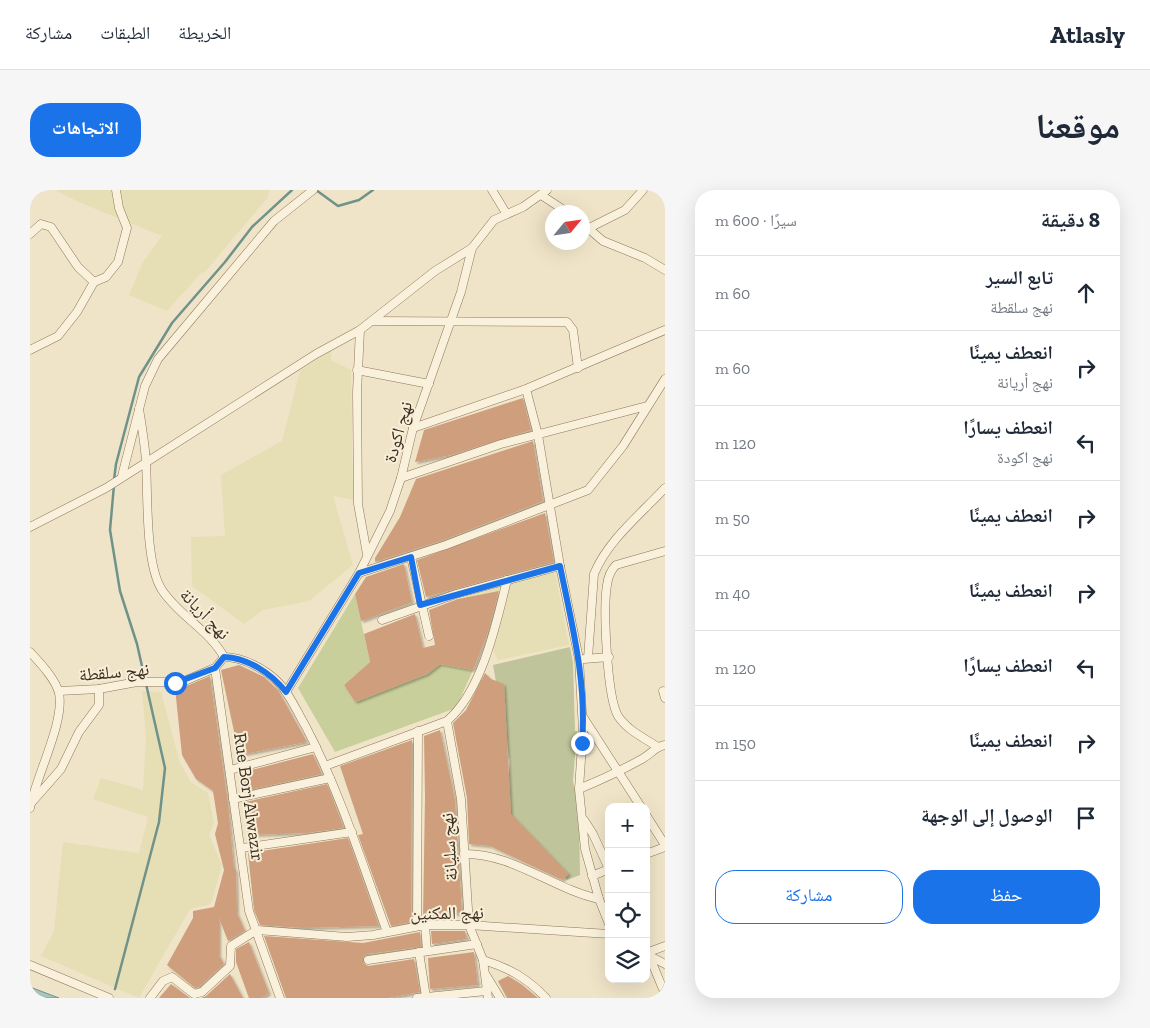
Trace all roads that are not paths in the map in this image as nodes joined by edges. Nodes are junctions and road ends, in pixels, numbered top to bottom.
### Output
1 (116, 190) edge
2 (313, 190) edge
3 (492, 190) edge
4 (643, 190) edge
5 (544, 193) edge
6 (559, 205) edge
7 (506, 212) junction
8 (590, 223) edge
9 (590, 229) edge
10 (30, 234) edge
11 (472, 248) junction
12 (665, 270) edge
13 (94, 282) junction
14 (451, 320) junction
15 (373, 321) junction
16 (360, 330) junction
17 (665, 330) edge
18 (30, 350) edge
19 (578, 368) junction
20 (358, 370) junction
21 (665, 380) edge
22 (429, 384) junction
23 (526, 389) junction
24 (647, 406) junction
25 (139, 410) junction
26 (413, 428) junction
27 (538, 435) junction
28 (146, 460) junction
29 (122, 476) junction
30 (401, 478) junction
31 (665, 488) edge
32 (551, 506) junction
33 (30, 527) edge
34 (665, 551) edge
35 (367, 554) junction
36 (411, 557) junction
37 (560, 566) junction
38 (359, 573) junction
39 (507, 580) junction
40 (420, 605) junction
41 (382, 620) dead end
42 (429, 636) dead end
43 (30, 652) edge
44 (224, 657) junction
45 (609, 657) junction
46 (588, 658) junction
47 (579, 659) junction
48 (215, 668) junction
49 (100, 689) junction
50 (58, 691) junction
51 (286, 692) junction
52 (582, 717) junction
53 (447, 721) junction
54 (418, 731) junction
55 (661, 746) edge
56 (316, 748) junction
57 (325, 766) junction
58 (230, 770) junction
59 (619, 772) junction
60 (330, 778) junction
61 (579, 789) junction
62 (233, 799) junction
63 (638, 803) edge
64 (30, 806) edge
65 (583, 819) junction
66 (650, 822) edge
67 (352, 832) junction
68 (665, 846) edge
69 (242, 848) junction
70 (650, 852) edge
71 (464, 854) junction
72 (592, 876) junction
73 (599, 899) junction
74 (605, 914) edge
75 (469, 925) junction
76 (421, 926) junction
77 (257, 930) junction
78 (387, 932) junction
79 (605, 934) edge
80 (477, 944) junction
81 (665, 946) edge
82 (423, 951) junction
83 (650, 952) edge
84 (650, 956) edge
85 (368, 960) dead end
86 (483, 960) junction
87 (650, 960) edge
88 (665, 964) edge
89 (30, 966) edge
90 (485, 973) junction
91 (487, 994) edge
92 (665, 994) edge
93 (278, 997) edge
94 (421, 997) edge
95 (109, 998) edge
96 (150, 998) edge
97 (500, 998) edge
98 (546, 998) edge

1 - 13 street
2 - 25 street
3 - 7 street
4 - 8 street
5 - 6 street
5 - 7 street, نهج اكودة
7 - 11 street, نهج اكودة
9 - 12 street
10 - 13 street
11 - 14 street, نهج اكودة
11 - 15 street
13 - 18 street
14 - 15 street
14 - 19 street
14 - 22 street, نهج اكودة
15 - 16 street
16 - 20 street
16 - 28 street
17 - 19 street
19 - 23 street
20 - 22 street
20 - 35 street
21 - 24 street
22 - 26 street, نهج اكودة
23 - 26 street
23 - 27 street
24 - 27 street
24 - 32 street
25 - 28 street, نهج أريانة
25 - 29 street
26 - 30 street, نهج اكودة
27 - 30 street
27 - 32 street
28 - 29 street
28 - 44 street, نهج أريانة
29 - 33 street
30 - 35 street, نهج اكودة
31 - 46 street
32 - 36 street
32 - 37 street
34 - 45 street
35 - 38 street, نهج اكودة
36 - 38 street
36 - 40 street
37 - 39 street
37 - 47 street
38 - 51 street, نهج اكودة
39 - 40 street
39 - 53 street
40 - 41 street
40 - 42 street
43 - 50 street
44 - 48 street
44 - 51 street, نهج أريانة
45 - 46 street
45 - 55 street
46 - 47 street
47 - 52 street
48 - 49 street, نهج سلقطة
48 - 58 street, Rue Borj Alwazir
49 - 50 street, نهج سلقطة
49 - 64 street
50 - 64 street
51 - 56 street, نهج أريانة
52 - 59 street
52 - 61 street
53 - 54 street
53 - 71 street, نهج سليانة
54 - 57 street
54 - 76 street
55 - 59 street
56 - 57 street, نهج أريانة
56 - 58 street
57 - 60 street, نهج أريانة
58 - 62 street, Rue Borj Alwazir
59 - 61 street
59 - 63 street
60 - 62 street
60 - 67 street, نهج أريانة
61 - 65 street
62 - 69 street, Rue Borj Alwazir
65 - 72 street
65 - 72 street
66 - 68 street
67 - 69 street
67 - 78 street, نهج أريانة
68 - 70 street
69 - 77 street, Rue Borj Alwazir
71 - 73 street
71 - 75 street, نهج سليانة
72 - 73 street
73 - 74 street
75 - 76 street, نهج المكنين
75 - 79 street, نهج المكنين
75 - 80 street, نهج سليانة
76 - 78 street, نهج المكنين
76 - 82 street
77 - 78 street, نهج المكنين
77 - 93 street, Rue Borj Alwazir
77 - 96 street
80 - 82 street
80 - 86 street, نهج سليانة
81 - 83 street
82 - 85 street
82 - 94 street
84 - 88 street
86 - 90 street, نهج سليانة
86 - 98 street
87 - 92 street
89 - 95 street
90 - 91 street, نهج سليانة
90 - 97 street
91 - 94 street

